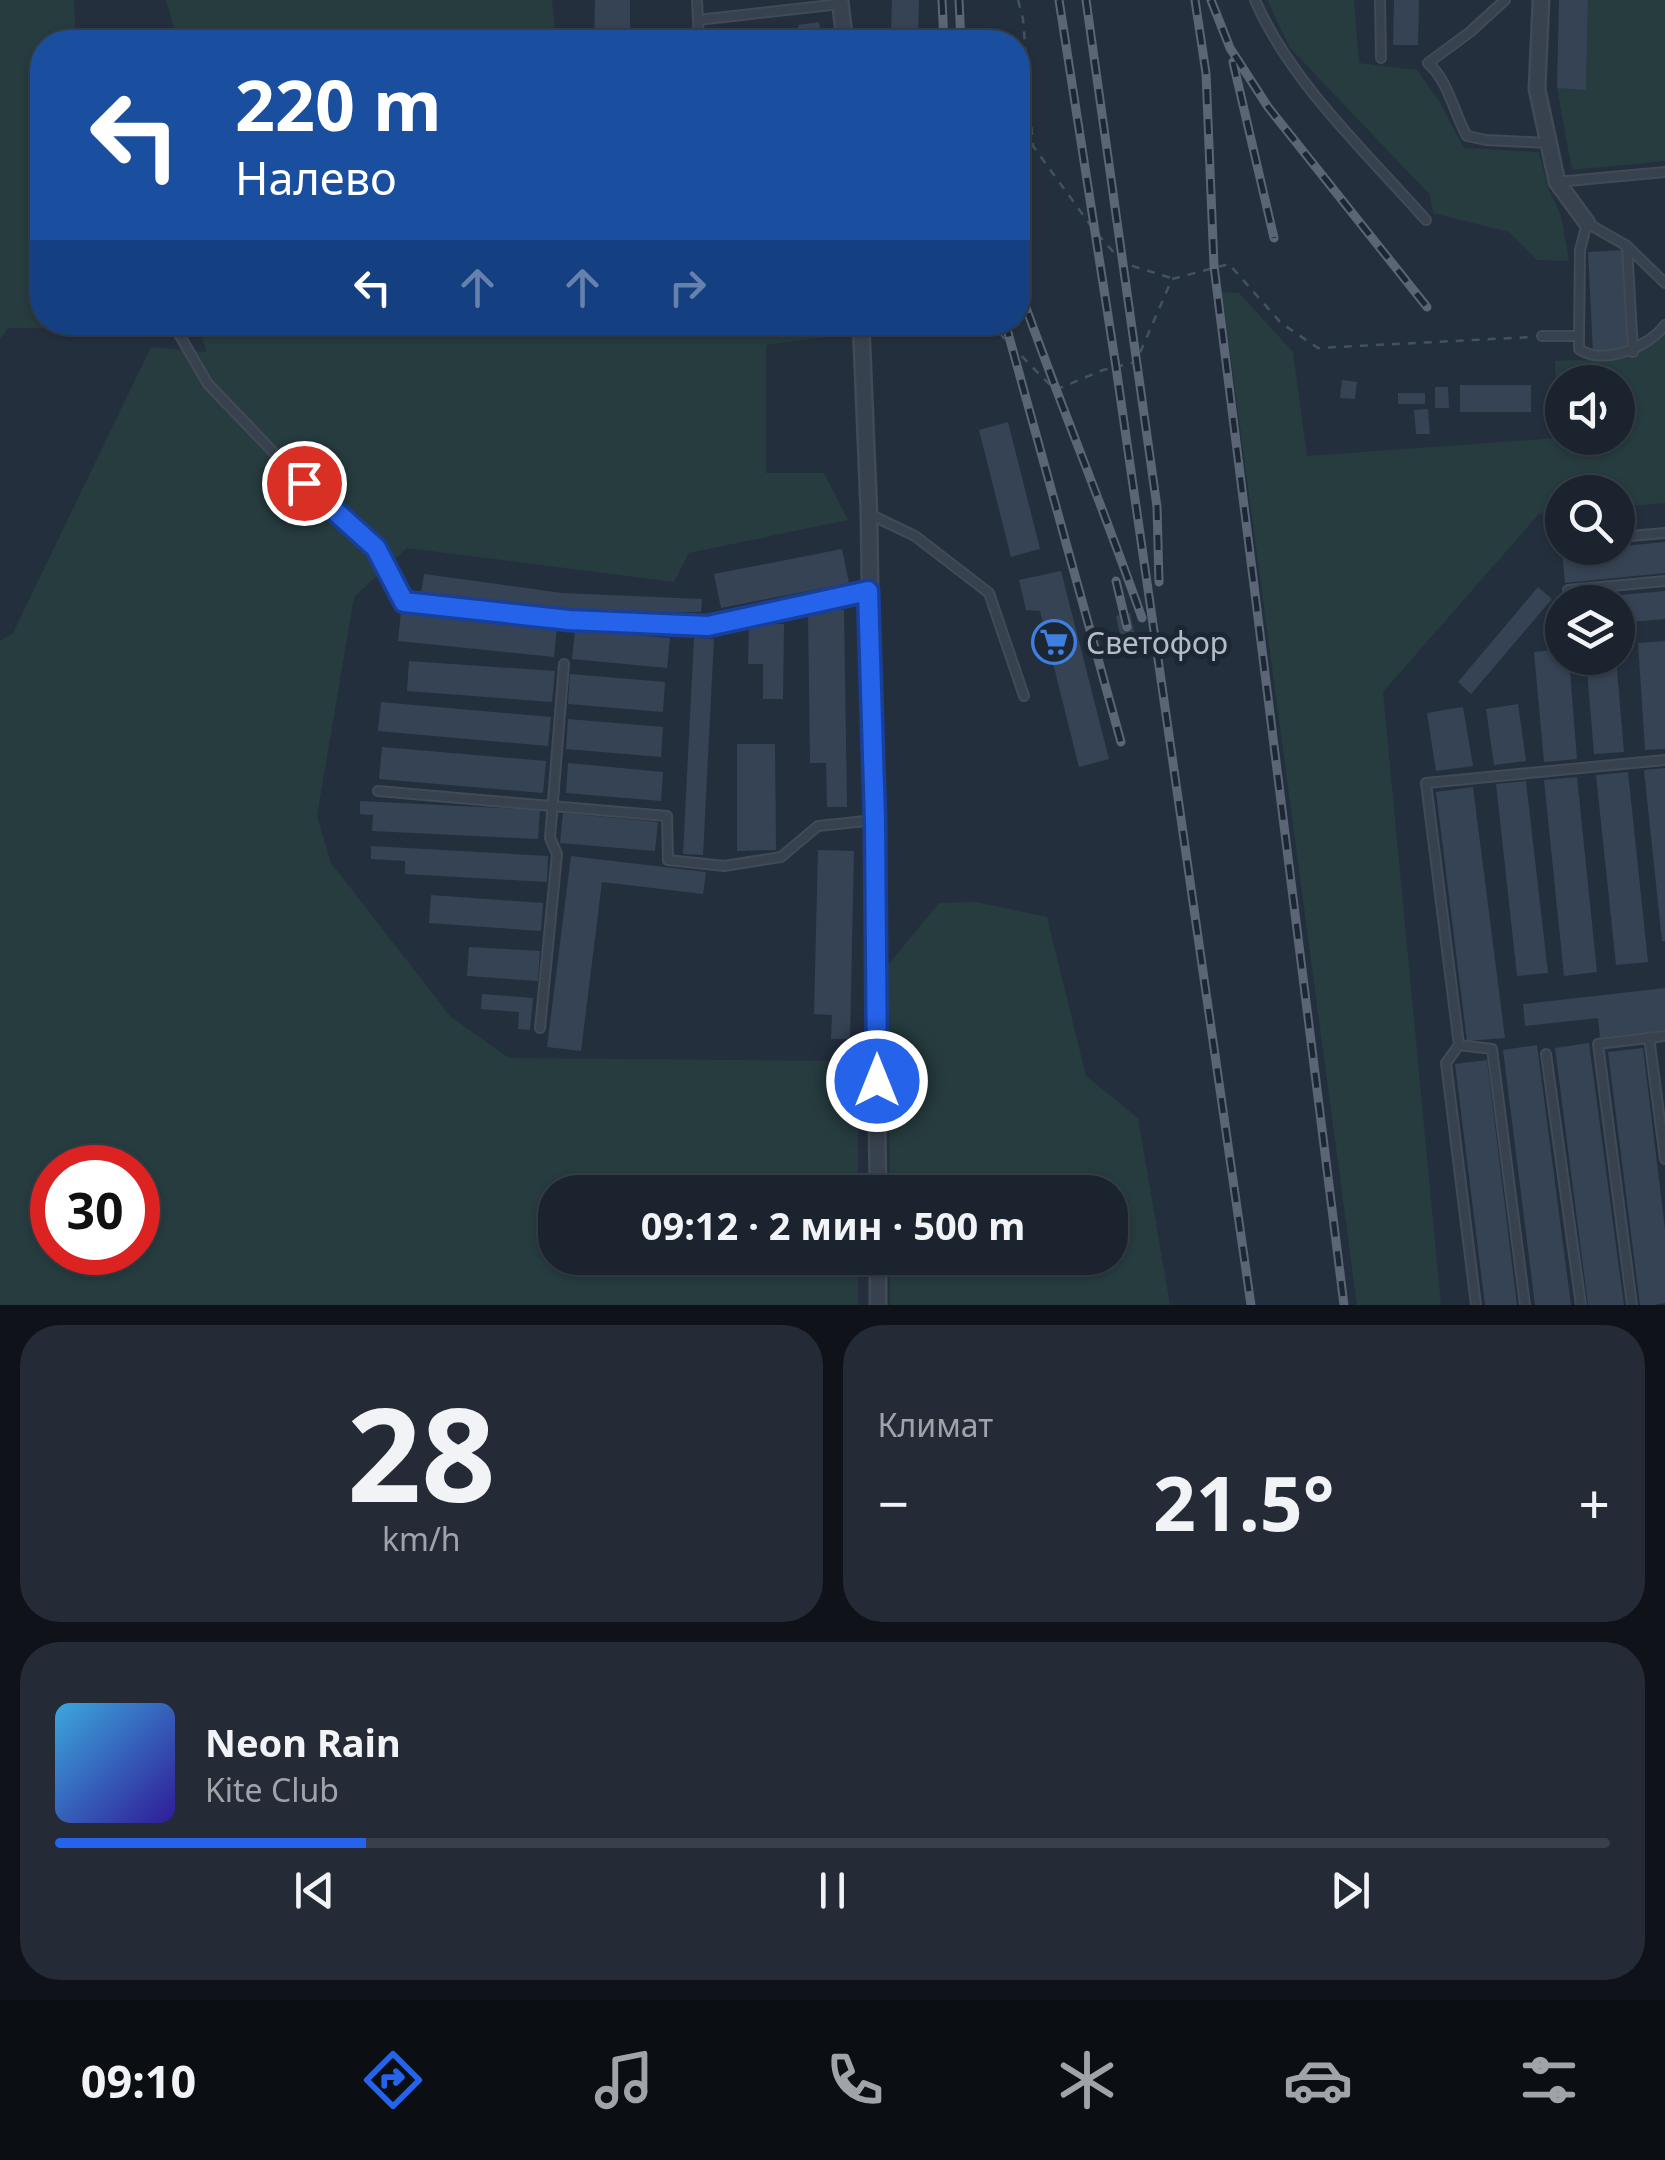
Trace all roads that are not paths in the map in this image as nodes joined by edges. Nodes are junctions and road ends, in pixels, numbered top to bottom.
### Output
1 (697, 0) edge
2 (1255, 0) edge
3 (1380, 0) edge
4 (1505, 0) edge
5 (1541, 0) edge
6 (840, 2) edge
7 (698, 20) junction
8 (698, 30) edge
9 (844, 30) edge
10 (1381, 58) dead end
11 (1548, 143) junction
12 (1665, 172) edge
13 (1557, 182) junction
14 (1426, 220) dead end
15 (1587, 224) junction
16 (1627, 246) junction
17 (1665, 283) edge
18 (1665, 326) edge
19 (180, 335) edge
20 (861, 335) edge
21 (1542, 336) road end
22 (1579, 336) junction
23 (1632, 352) junction
24 (870, 514) junction
25 (1665, 533) edge
26 (1635, 535) edge
27 (1665, 581) edge
28 (1622, 585) edge
29 (868, 591) junction
30 (564, 664) dead end
31 (1024, 696) dead end
32 (1665, 760) edge
33 (378, 791) dead end
34 (552, 806) junction
35 (875, 820) junction
36 (540, 1028) dead end
37 (1665, 1036) edge
38 (1650, 1037) junction
39 (1459, 1045) junction
40 (1546, 1054) dead end
41 (1665, 1159) edge
42 (878, 1175) edge
43 (878, 1275) edge
44 (878, 1305) edge
45 (1476, 1305) edge
46 (1525, 1305) edge
47 (1581, 1305) edge
48 (1632, 1305) edge

1 - 7 lane
2 - 14 lane
3 - 10 lane
4 - 11 lane
5 - 11 street
6 - 7 lane
6 - 9 street
7 - 8 lane
11 - 13 street
12 - 13 lane
13 - 15 street
15 - 16 lane
15 - 22 lane
16 - 17 lane
16 - 23 lane
18 - 23 lane
19 - 29 lane
20 - 24 street
21 - 22 lane
22 - 23 lane
24 - 29 street
24 - 31 lane
25 - 26 lane
27 - 28 lane
29 - 35 street
30 - 34 lane
32 - 39 lane
33 - 34 lane
34 - 35 lane
34 - 36 lane
35 - 42 street
37 - 38 lane
38 - 41 lane
38 - 48 lane
39 - 45 lane
39 - 46 lane
40 - 47 lane
43 - 44 street

